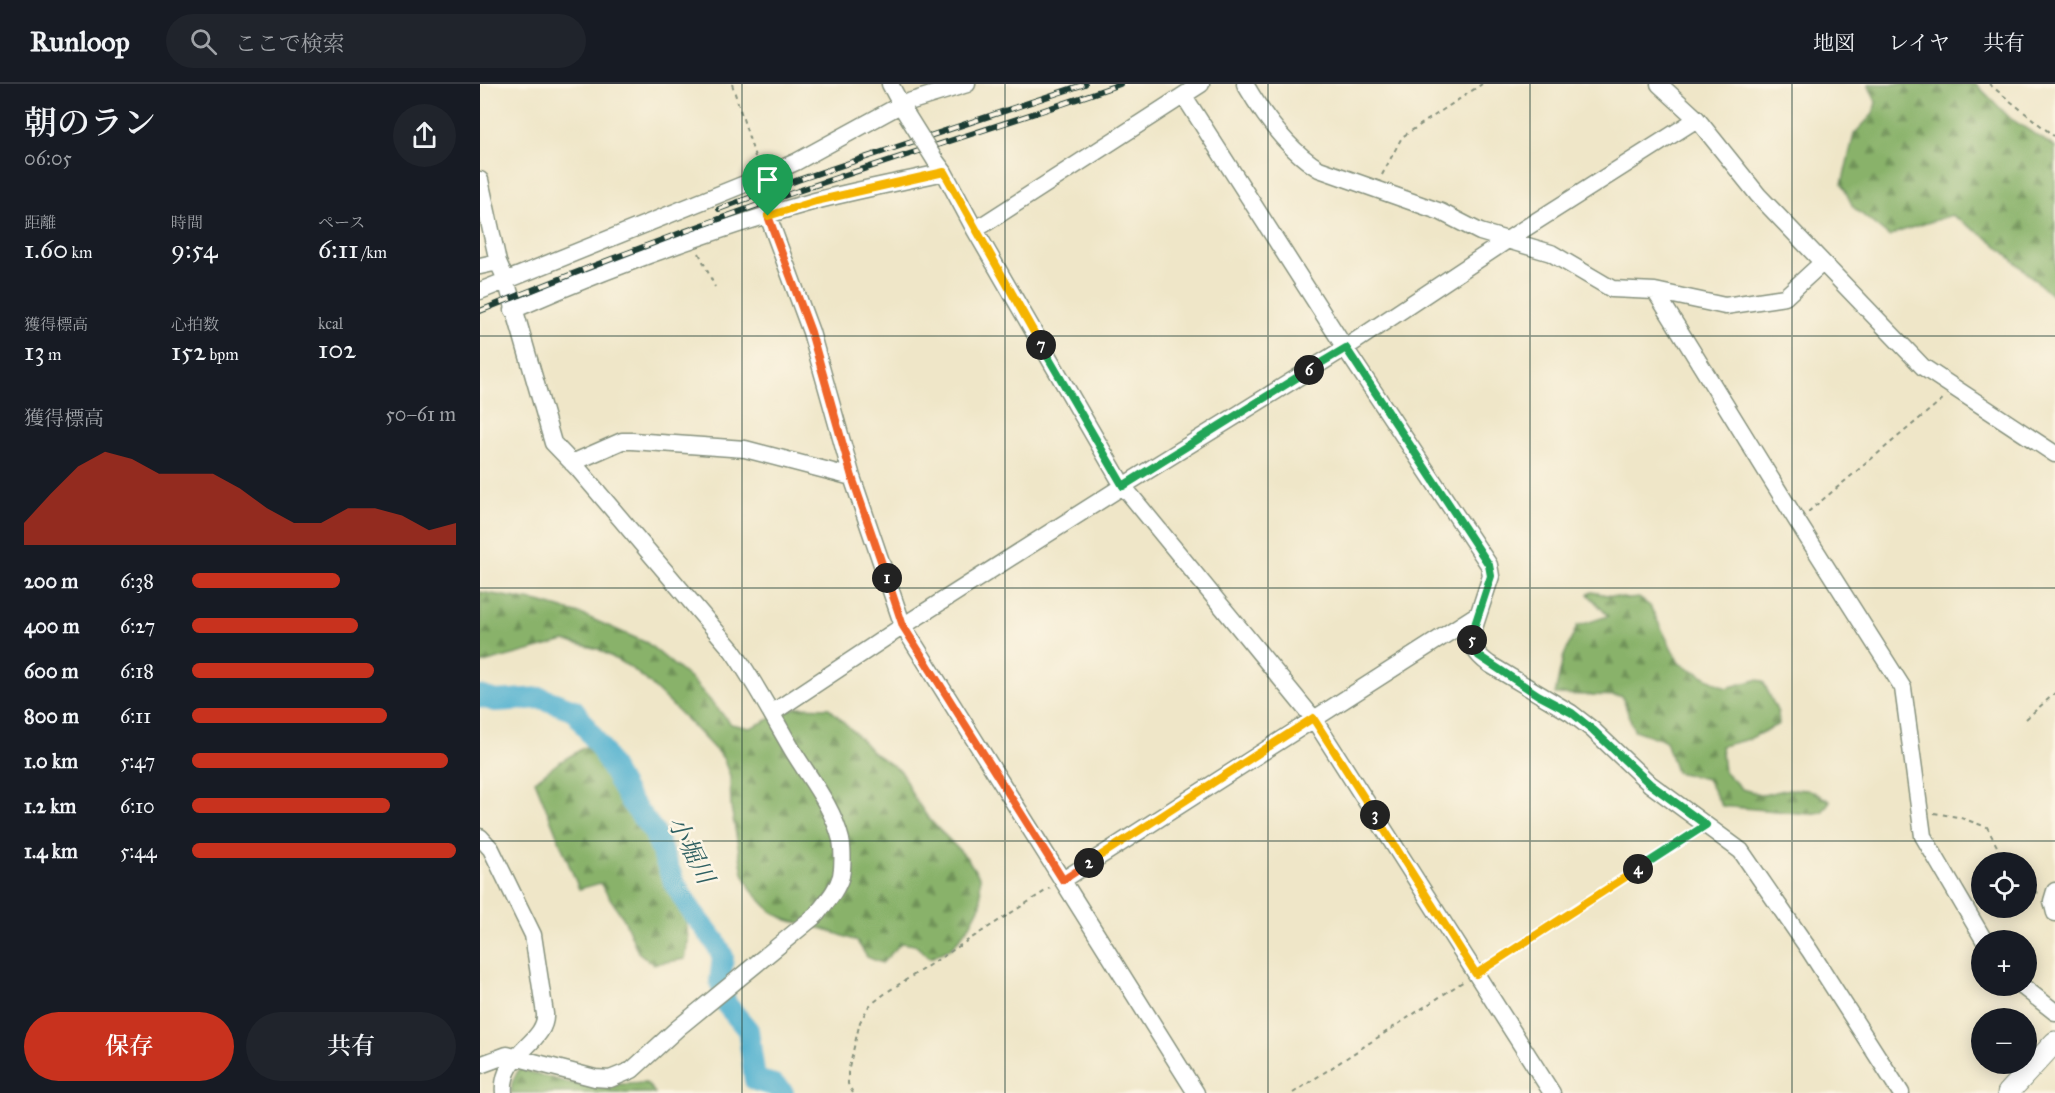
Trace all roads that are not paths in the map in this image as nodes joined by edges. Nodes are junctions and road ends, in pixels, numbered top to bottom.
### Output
1 (890, 84) edge
2 (967, 84) edge
3 (1201, 84) edge
4 (1245, 84) edge
5 (1659, 84) edge
6 (1184, 96) junction
7 (904, 108) junction
8 (1697, 119) junction
9 (940, 166) junction
10 (480, 180) edge
11 (768, 216) junction
12 (975, 230) junction
13 (1506, 241) junction
14 (498, 262) junction
15 (1822, 263) junction
16 (480, 266) edge
17 (506, 280) junction
18 (480, 291) edge
19 (1655, 291) junction
20 (513, 310) junction
21 (1346, 348) junction
22 (2055, 454) edge
23 (572, 463) junction
24 (852, 477) junction
25 (1123, 486) junction
26 (1478, 614) junction
27 (903, 626) junction
28 (772, 713) junction
29 (1313, 718) junction
30 (480, 837) edge
31 (1063, 880) junction
32 (2055, 891) edge
33 (2055, 913) edge
34 (1978, 930) edge
35 (2035, 996) edge
36 (2055, 1012) edge
37 (2055, 1042) edge
38 (515, 1057) junction
39 (480, 1065) edge
40 (504, 1093) edge
41 (1196, 1093) edge
42 (1552, 1093) edge
43 (1901, 1093) edge
44 (2008, 1093) edge

1 - 7 street
2 - 7 street
3 - 6 street
4 - 13 street
5 - 8 street
6 - 12 street
6 - 21 street
7 - 9 street, bridge
7 - 17 street
8 - 13 street
8 - 15 street
9 - 11 street
9 - 12 street
10 - 14 street
11 - 20 street
11 - 24 street
12 - 25 street
13 - 19 street
13 - 21 street
14 - 16 street
14 - 17 street
15 - 19 street
15 - 22 street
17 - 18 street
17 - 20 street
19 - 34 street
20 - 23 street
21 - 25 street
21 - 26 street
23 - 24 street
23 - 28 street
24 - 27 street
25 - 27 street
25 - 29 street
26 - 29 street
26 - 43 street
27 - 28 street
27 - 31 street
28 - 38 street
29 - 31 street
29 - 42 street
30 - 38 street
31 - 41 street
32 - 33 street
35 - 36 street
37 - 44 main road
38 - 39 street
38 - 40 street

